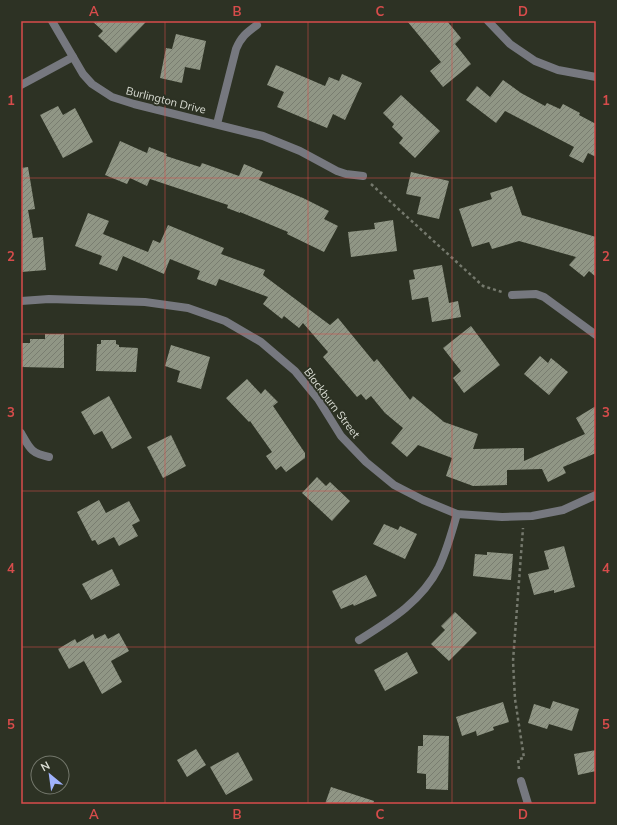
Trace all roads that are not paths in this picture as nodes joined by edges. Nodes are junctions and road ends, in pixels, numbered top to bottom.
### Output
1 (52, 21) edge
2 (488, 21) edge
3 (257, 26) dead end
4 (73, 57) junction
5 (596, 77) edge
6 (21, 85) edge
7 (216, 124) junction
8 (363, 176) road end
9 (512, 295) road end
10 (21, 301) edge
11 (596, 335) edge
12 (21, 433) edge
13 (49, 457) dead end
14 (596, 495) edge
15 (457, 514) junction
16 (359, 640) dead end
17 (521, 781) road end
18 (528, 804) edge

1 - 4 street, Burlington Drive
2 - 5 street
3 - 7 street, Burlington Drive
4 - 6 street
4 - 7 street, Burlington Drive
7 - 8 street, Burlington Drive
9 - 11 street
10 - 15 street, Blackburn Street
12 - 13 street
14 - 15 street, Blackburn Street
15 - 16 street
17 - 18 street

